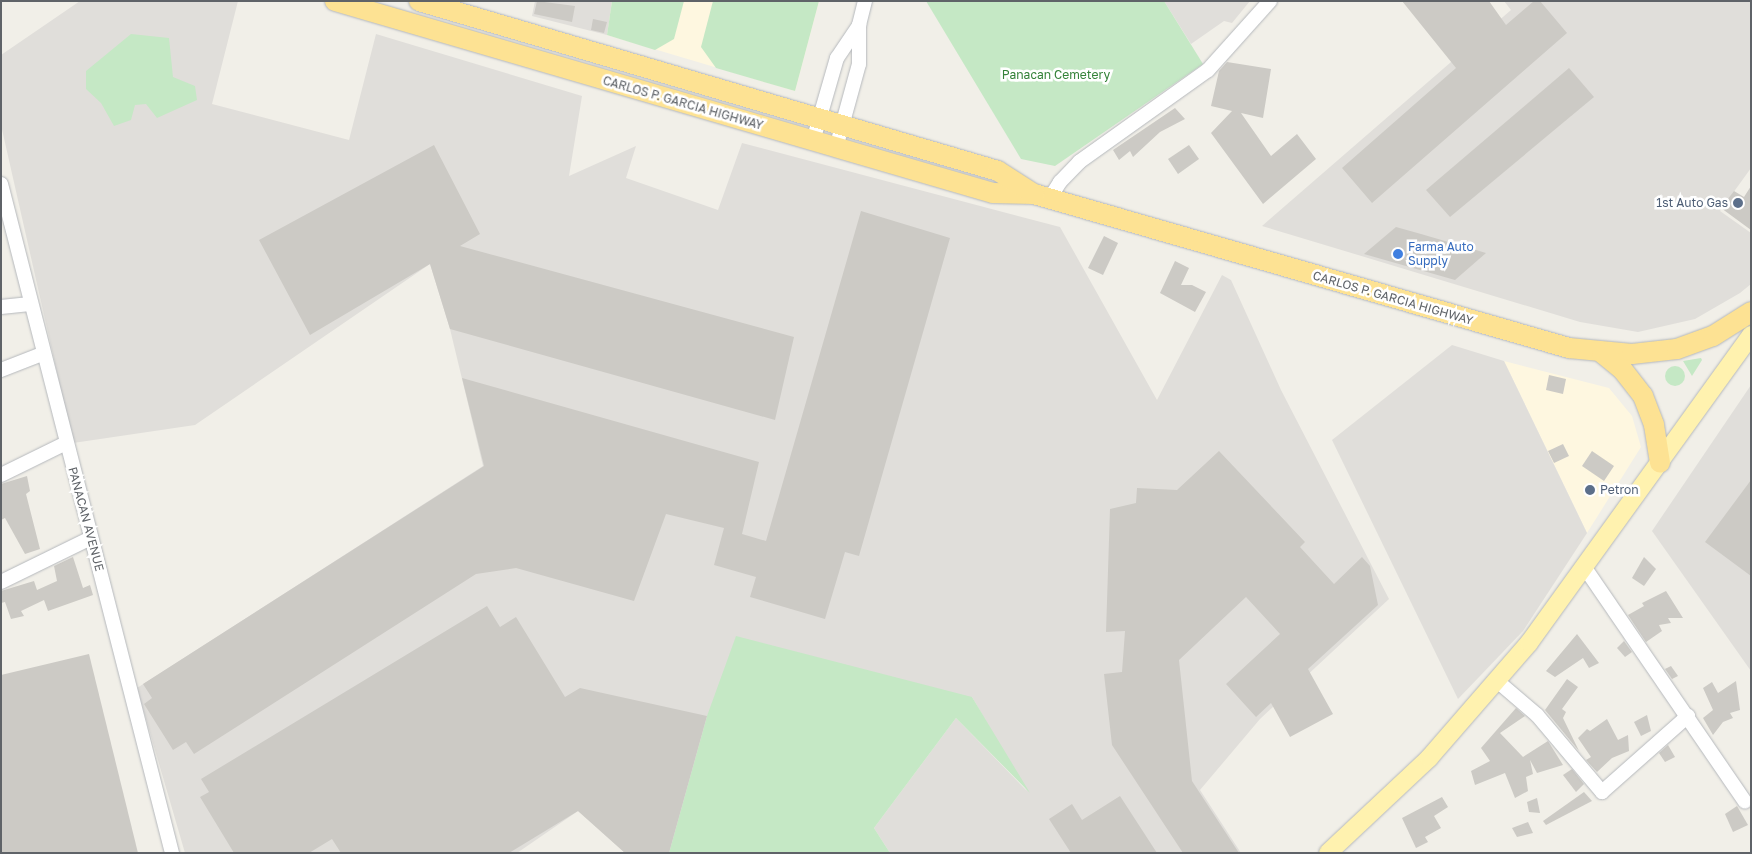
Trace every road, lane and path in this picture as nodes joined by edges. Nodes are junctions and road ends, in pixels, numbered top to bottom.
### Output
1 (335, 1) edge
2 (419, 1) edge
3 (865, 1) edge
4 (1270, 1) edge
5 (859, 26) junction
6 (833, 75) junction
7 (854, 81) junction
8 (821, 119) junction
9 (843, 125) junction
10 (813, 141) junction
11 (836, 148) junction
12 (1, 184) edge
13 (1042, 196) junction
14 (30, 304) junction
15 (1, 307) edge
16 (1751, 312) edge
17 (1751, 335) edge
18 (1602, 353) junction
19 (42, 354) junction
20 (1, 370) edge
21 (66, 442) junction
22 (1660, 463) junction
23 (1, 475) edge
24 (91, 538) junction
25 (1585, 568) junction
26 (1, 582) edge
27 (1496, 680) junction
28 (1688, 716) junction
29 (1745, 802) dead end
30 (172, 853) edge
31 (1328, 853) edge

1 - 10 highway, CARLOS P. GARCIA HIGHWAY
2 - 8 highway, CARLOS P. GARCIA HIGHWAY
3 - 5 street
4 - 13 street
5 - 6 street
5 - 7 street
6 - 7 street
6 - 8 street
7 - 9 street
8 - 9 highway, CARLOS P. GARCIA HIGHWAY
8 - 10 street
9 - 11 street
9 - 13 highway, CARLOS P. GARCIA HIGHWAY
10 - 11 highway, CARLOS P. GARCIA HIGHWAY
11 - 13 highway, CARLOS P. GARCIA HIGHWAY
12 - 14 street, PANACAN AVENUE
13 - 18 highway, CARLOS P. GARCIA HIGHWAY
14 - 15 street
14 - 19 street, PANACAN AVENUE
16 - 18 highway, CARLOS P. GARCIA HIGHWAY
17 - 22 main road
18 - 22 highway
19 - 20 street
19 - 21 street, PANACAN AVENUE
21 - 23 street
21 - 24 street, PANACAN AVENUE
22 - 25 main road
24 - 26 street
24 - 30 street, PANACAN AVENUE
25 - 27 main road
25 - 28 street
27 - 28 street
27 - 31 main road
28 - 29 street

